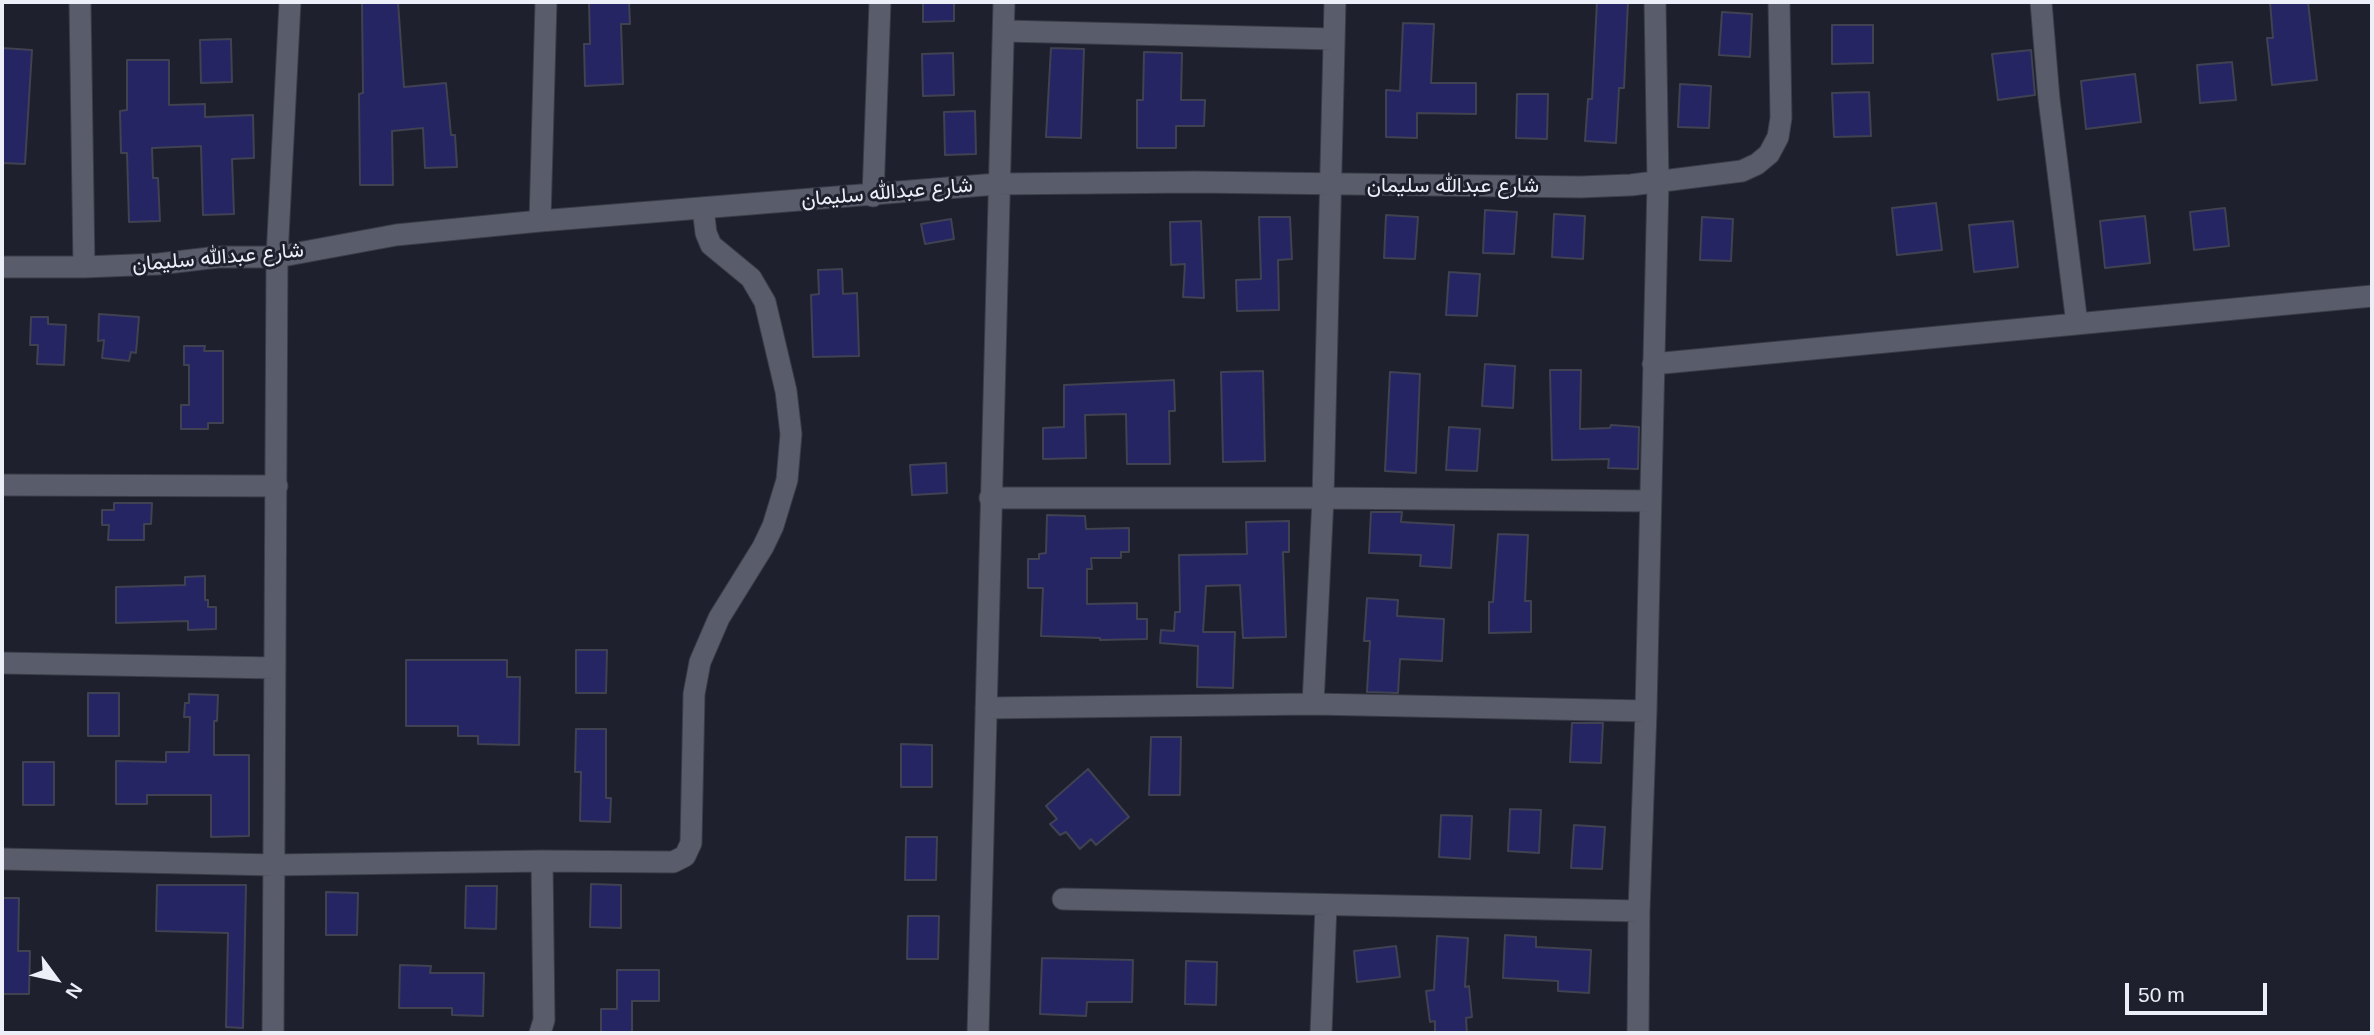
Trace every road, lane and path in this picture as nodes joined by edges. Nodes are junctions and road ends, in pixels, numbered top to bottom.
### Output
1 (80, 2) edge
2 (290, 2) edge
3 (545, 2) edge
4 (880, 2) edge
5 (1004, 2) edge
6 (1335, 2) edge
7 (1655, 2) edge
8 (1779, 2) edge
9 (2041, 2) edge
10 (1005, 31) junction
11 (1333, 39) junction
12 (1658, 182) junction
13 (998, 184) junction
14 (1329, 186) junction
15 (873, 196) junction
16 (703, 208) junction
17 (540, 221) junction
18 (277, 257) junction
19 (2, 267) edge
20 (84, 267) junction
21 (2372, 296) edge
22 (2077, 324) junction
23 (1653, 364) junction
24 (2, 485) edge
25 (277, 486) junction
26 (990, 498) junction
27 (1323, 498) junction
28 (1650, 502) junction
29 (2, 663) edge
30 (275, 668) junction
31 (1313, 704) junction
32 (986, 708) junction
33 (1646, 710) junction
34 (2, 859) edge
35 (542, 861) junction
36 (274, 865) junction
37 (1063, 899) dead end
38 (1326, 905) junction
39 (1639, 911) junction
40 (273, 1033) edge
41 (540, 1033) edge
42 (978, 1033) edge
43 (1321, 1033) edge
44 (1638, 1033) edge

1 - 20 street
2 - 18 street
3 - 17 street
4 - 15 street
5 - 10 street
6 - 11 street
7 - 12 street
8 - 12 street, شارع عبدالله سليمان
9 - 22 street
10 - 11 street
10 - 13 street
11 - 14 street
12 - 14 street, شارع عبدالله سليمان
12 - 23 street
13 - 14 street, شارع عبدالله سليمان
13 - 15 street, شارع عبدالله سليمان
13 - 26 street
14 - 27 street
15 - 16 street, شارع عبدالله سليمان
16 - 17 street, شارع عبدالله سليمان
16 - 35 street
17 - 18 street, شارع عبدالله سليمان
18 - 20 street, شارع عبدالله سليمان
18 - 25 street
19 - 20 street, شارع عبدالله سليمان
21 - 22 street
22 - 23 street
23 - 28 street
24 - 25 street
25 - 30 street
26 - 27 street
26 - 32 street
27 - 28 street
27 - 31 street
28 - 33 street
29 - 30 street
30 - 36 street
31 - 32 street
31 - 33 street
32 - 42 street
33 - 39 street
34 - 36 street
35 - 36 street
35 - 41 street
36 - 40 street
37 - 38 street
38 - 39 street
38 - 43 street
39 - 44 street

